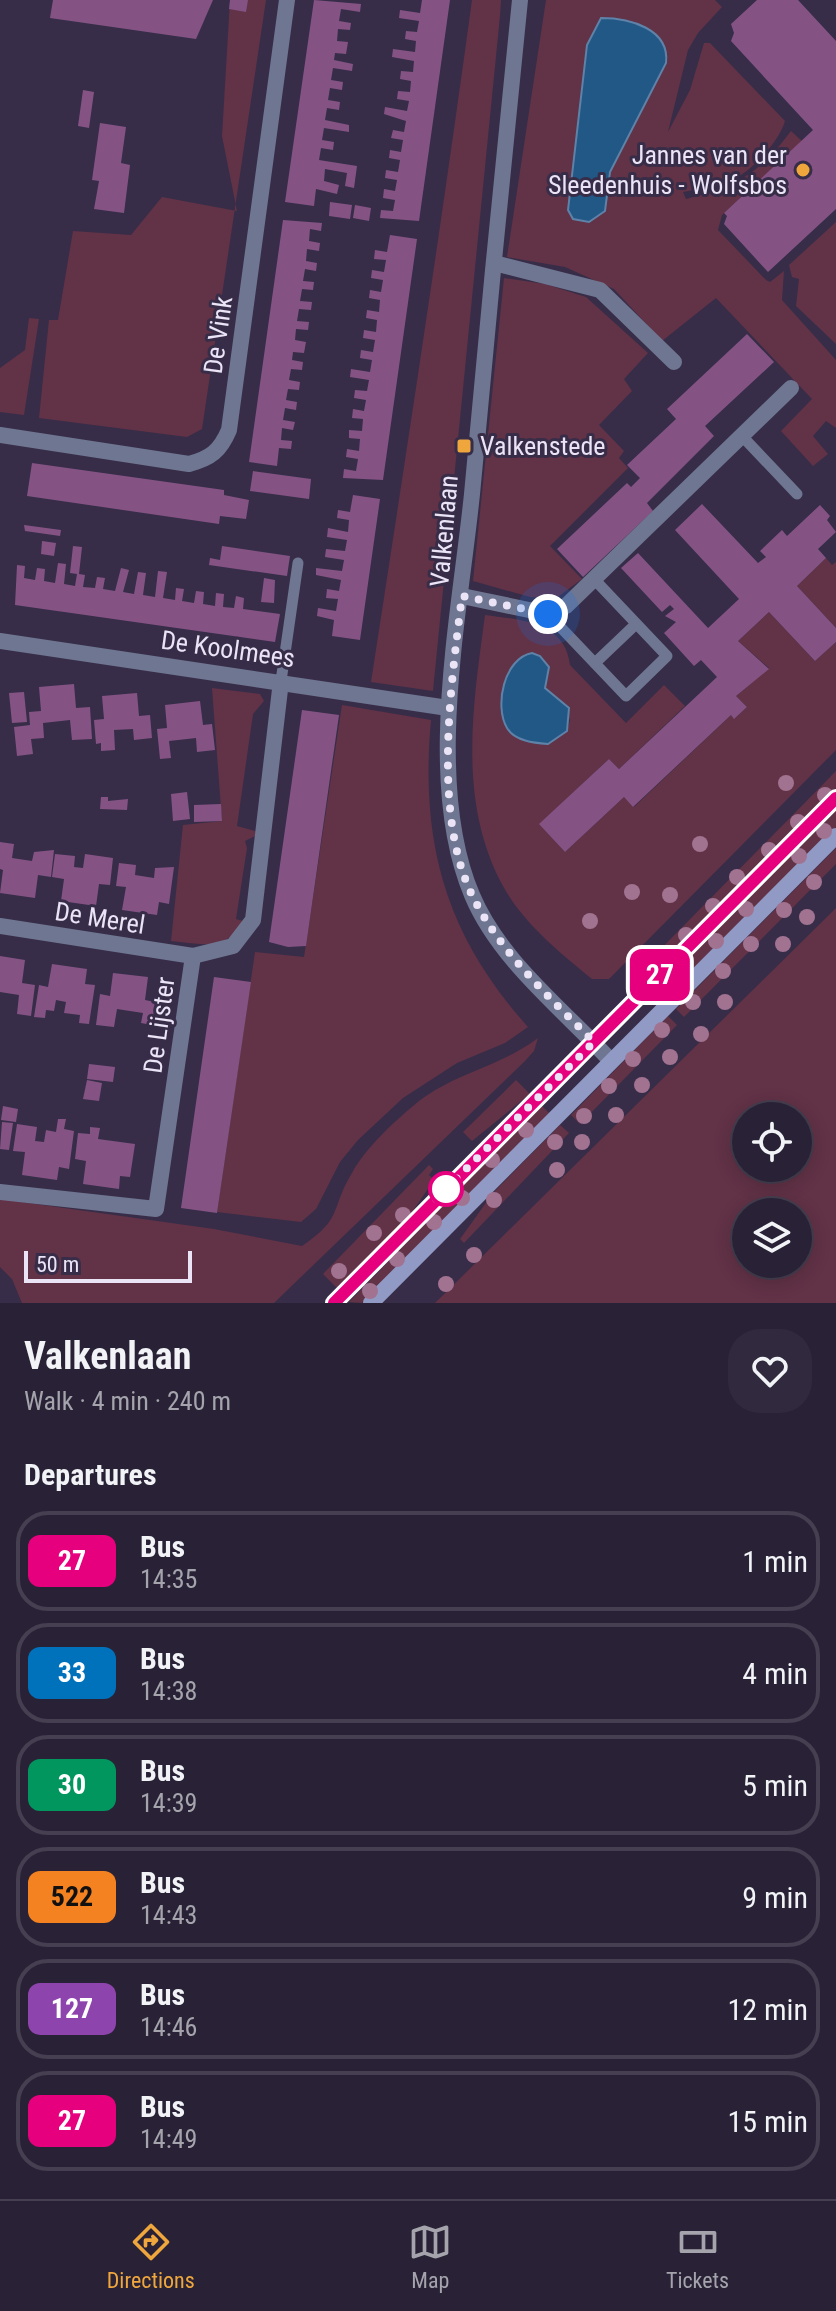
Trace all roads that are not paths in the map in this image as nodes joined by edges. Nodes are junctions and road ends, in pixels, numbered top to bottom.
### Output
1 (287, 0) edge
2 (520, 0) edge
3 (494, 263) junction
4 (674, 362) dead end
5 (791, 388) dead end
6 (0, 435) edge
7 (741, 435) junction
8 (797, 494) dead end
9 (298, 563) dead end
10 (594, 579) junction
11 (462, 596) junction
12 (548, 614) junction
13 (636, 624) junction
14 (0, 641) edge
15 (595, 663) junction
16 (281, 681) junction
17 (448, 708) junction
18 (836, 798) edge
19 (836, 836) edge
20 (0, 926) edge
21 (193, 956) junction
22 (594, 1042) junction
23 (611, 1061) junction
24 (0, 1192) edge
25 (334, 1303) edge
26 (371, 1303) edge

1 - 6 street, De Vink
2 - 3 street, Valkenlaan
3 - 4 street
3 - 11 street, Valkenlaan
5 - 7 street
7 - 8 lane
7 - 10 street
9 - 16 lane
10 - 12 street
10 - 13 lane
11 - 12 street
11 - 17 street, Valkenlaan
12 - 15 lane
13 - 15 lane
13 - 15 lane
14 - 16 street, De Koolmees
16 - 17 street, De Koolmees
16 - 21 street, De Lijster
17 - 22 street, Valkenlaan
18 - 22 main road
19 - 23 main road
20 - 21 street, De Merel
21 - 24 street, De Lijster
22 - 23 street, Valkenlaan
22 - 25 main road
23 - 26 main road

